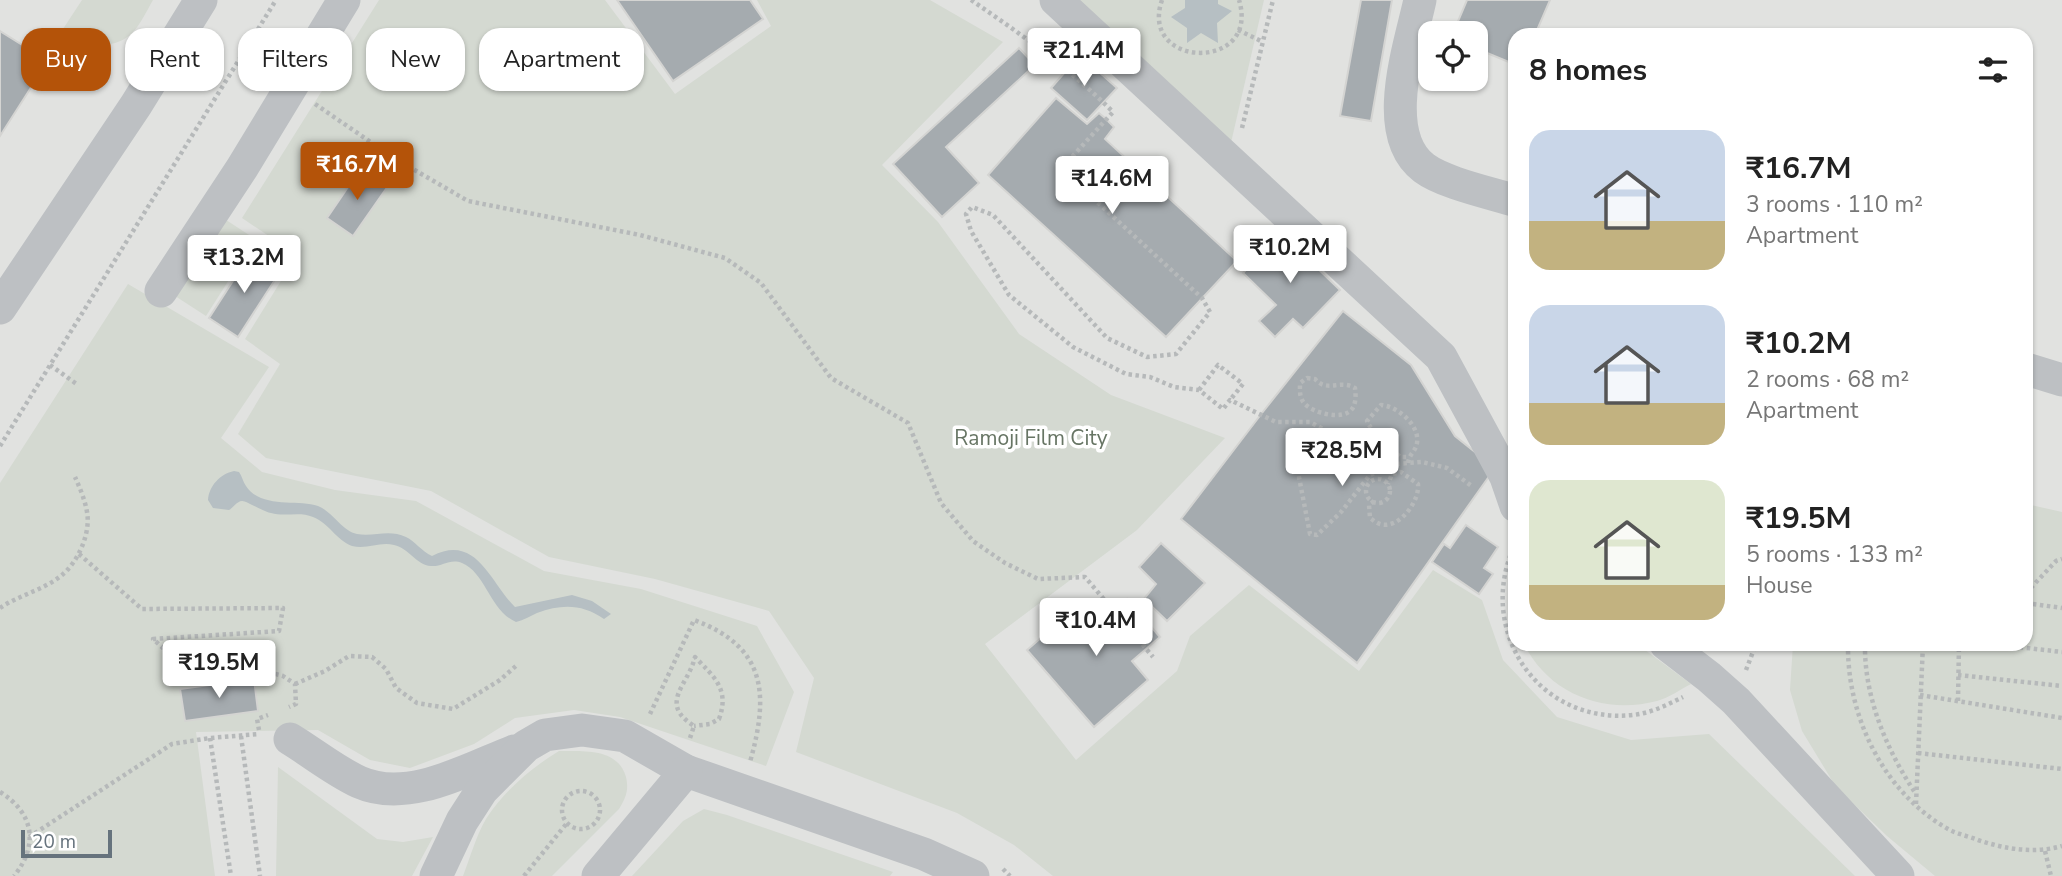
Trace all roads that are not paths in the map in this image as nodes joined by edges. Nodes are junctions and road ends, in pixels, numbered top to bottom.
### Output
1 (201, 0) edge
2 (344, 0) edge
3 (1056, 0) edge
4 (1420, 0) edge
5 (1508, 198) edge
6 (161, 291) dead end
7 (0, 308) edge
8 (2033, 371) edge
9 (2062, 380) edge
10 (1508, 483) edge
11 (1675, 651) edge
12 (276, 724) road end
13 (526, 746) junction
14 (686, 758) junction
15 (436, 876) edge
16 (598, 876) edge
17 (973, 876) edge
18 (1898, 876) edge

1 - 7 lane
2 - 6 lane
3 - 10 lane
4 - 5 lane
8 - 9 lane
11 - 18 lane
12 - 13 lane
13 - 14 lane
13 - 15 lane
14 - 16 lane
14 - 17 lane

